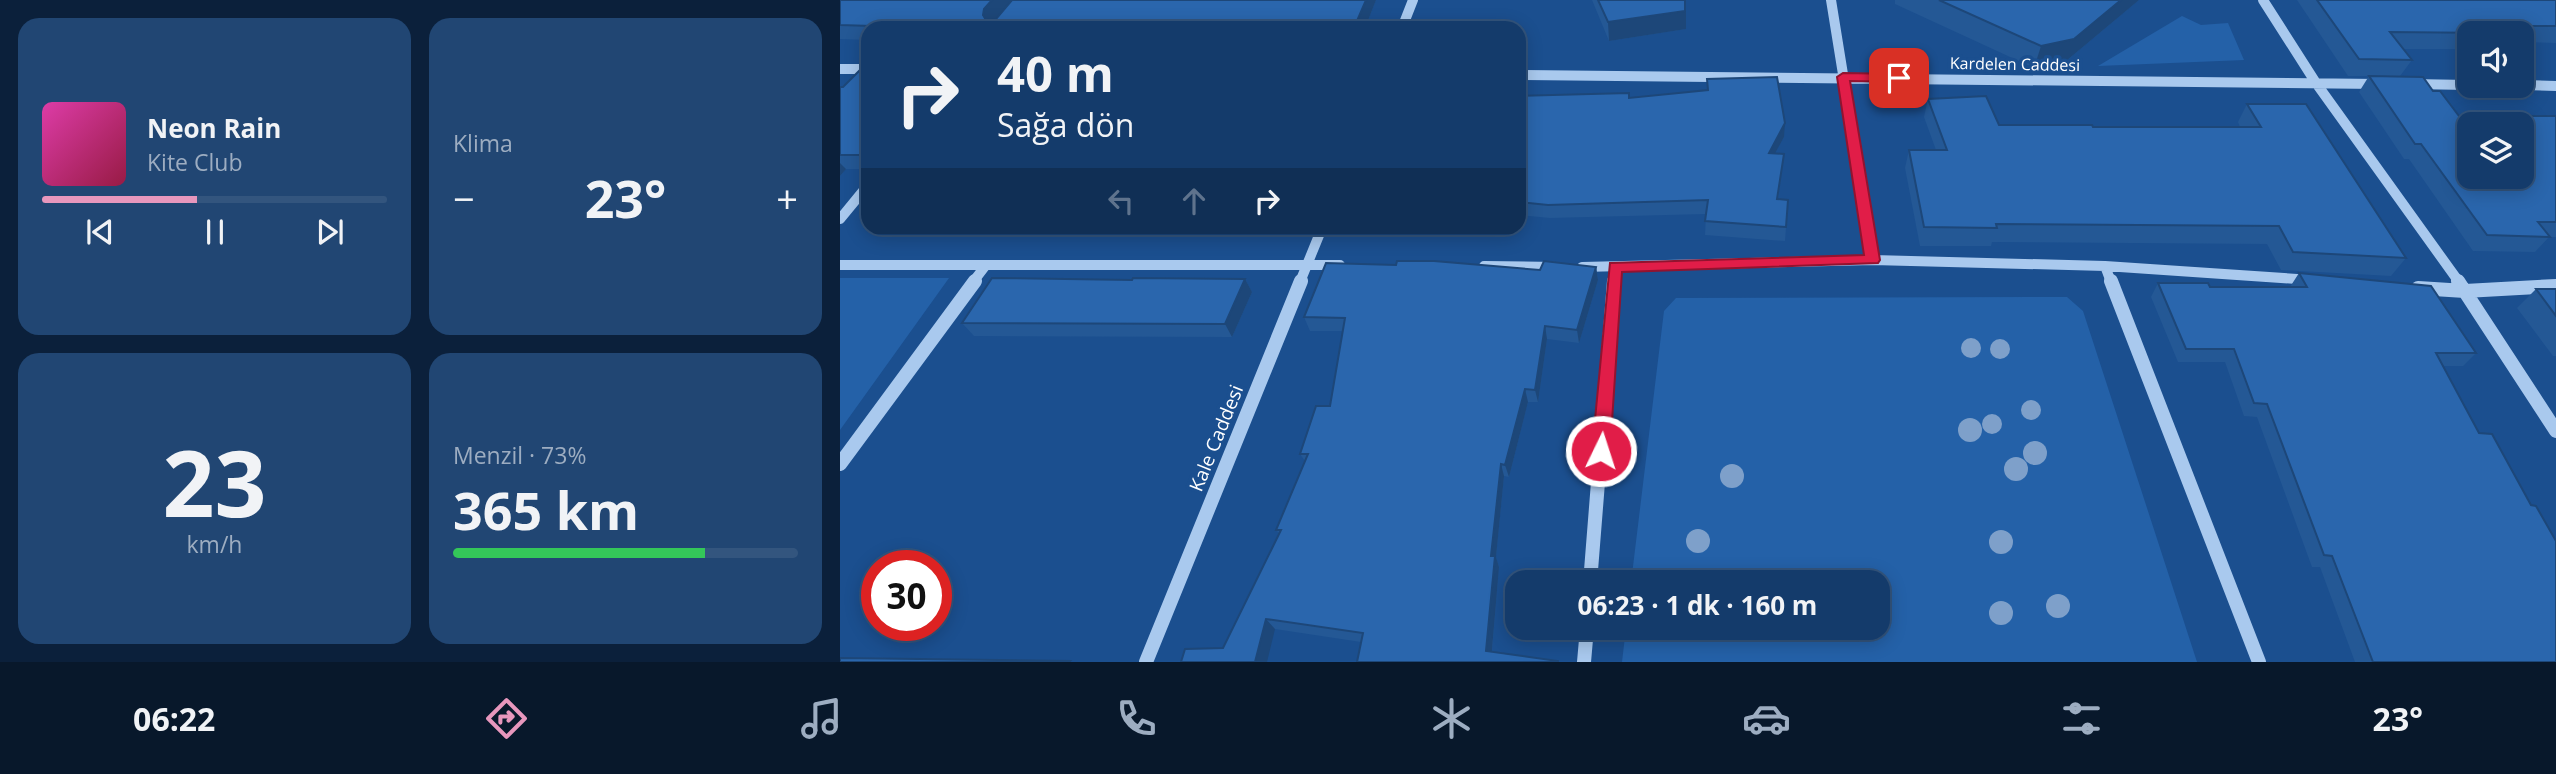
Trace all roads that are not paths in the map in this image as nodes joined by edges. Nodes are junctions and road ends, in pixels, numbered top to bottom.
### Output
1 (1413, 0) edge
2 (1831, 0) edge
3 (2263, 0) edge
4 (1405, 21) edge
5 (840, 69) edge
6 (861, 69) edge
7 (1526, 75) edge
8 (1843, 77) junction
9 (2316, 83) junction
10 (2386, 84) edge
11 (2400, 84) edge
12 (2457, 85) edge
13 (2534, 85) edge
14 (2556, 86) edge
15 (861, 194) edge
16 (840, 219) edge
17 (1319, 235) edge
18 (1872, 260) junction
19 (840, 265) edge
20 (986, 265) junction
21 (1306, 265) junction
22 (1346, 265) edge
23 (2105, 265) junction
24 (1467, 266) edge
25 (1615, 267) junction
26 (2327, 281) edge
27 (2556, 286) edge
28 (2410, 287) edge
29 (2465, 291) junction
30 (2556, 430) edge
31 (840, 464) edge
32 (1591, 570) edge
33 (1586, 640) edge
34 (1146, 662) edge
35 (1584, 662) edge
36 (2259, 662) edge

1 - 4 street
2 - 8 lane
3 - 9 street
5 - 6 street
7 - 8 street, Kardelen Caddesi
8 - 9 street, Kardelen Caddesi
8 - 18 street
9 - 10 street, Kardelen Caddesi
9 - 29 street
11 - 12 street
13 - 14 street
15 - 16 street
17 - 21 street, Kale Caddesi
18 - 23 street
18 - 25 street
19 - 20 street
20 - 21 street
20 - 31 street
21 - 22 street
21 - 34 street, Kale Caddesi
23 - 26 street
23 - 36 street
24 - 25 street
25 - 32 street
27 - 29 street
28 - 29 street
29 - 30 street
33 - 35 street

